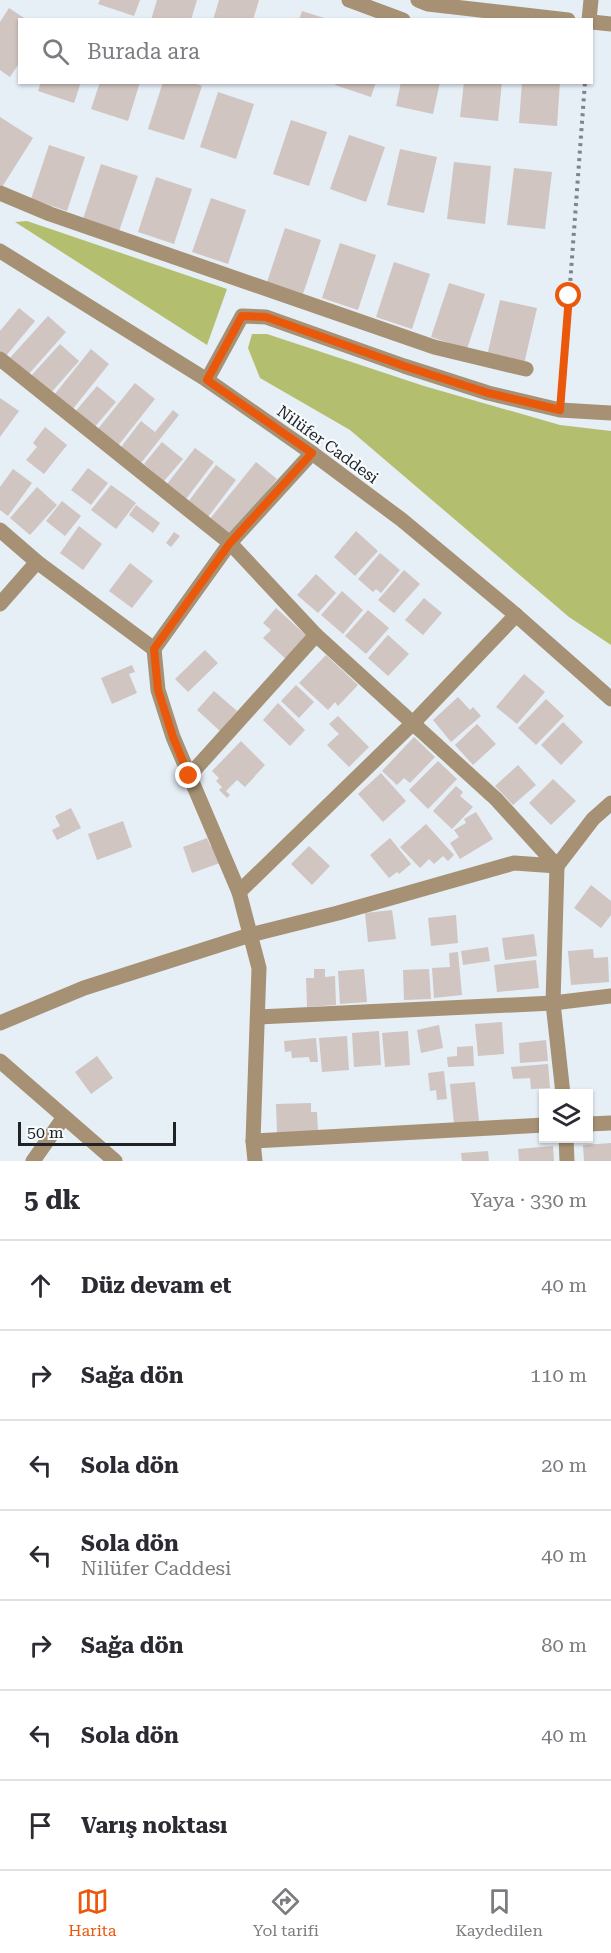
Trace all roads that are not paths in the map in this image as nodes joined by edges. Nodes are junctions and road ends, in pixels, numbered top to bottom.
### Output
1 (349, 0) edge
2 (591, 0) edge
3 (426, 1) edge
4 (398, 18) edge
5 (553, 18) edge
6 (590, 18) edge
7 (593, 21) edge
8 (611, 24) edge
9 (0, 193) edge
10 (1, 256) edge
11 (0, 359) edge
12 (526, 369) dead end
13 (207, 380) junction
14 (611, 413) edge
15 (312, 453) junction
16 (0, 530) edge
17 (230, 543) junction
18 (37, 562) junction
19 (0, 604) edge
20 (516, 615) junction
21 (316, 635) junction
22 (154, 649) junction
23 (611, 699) edge
24 (414, 722) junction
25 (189, 776) junction
26 (611, 803) edge
27 (557, 866) junction
28 (239, 892) junction
29 (250, 935) junction
30 (611, 996) edge
31 (553, 1003) junction
32 (258, 1017) junction
33 (0, 1023) edge
34 (0, 1061) edge
35 (562, 1089) edge
36 (64, 1117) junction
37 (611, 1123) edge
38 (593, 1124) edge
39 (539, 1125) edge
40 (253, 1142) junction
41 (566, 1143) edge
42 (33, 1161) edge
43 (115, 1161) edge
44 (255, 1161) edge
45 (567, 1161) edge

1 - 4 street
2 - 6 street
3 - 5 street
7 - 8 street
9 - 12 street
10 - 13 street, Nilüfer Caddesi
11 - 17 street
13 - 14 street
13 - 15 street, Nilüfer Caddesi
15 - 17 street
15 - 20 street, Nilüfer Caddesi
16 - 18 street
17 - 21 street
17 - 22 street
18 - 19 street
18 - 22 street
20 - 23 street, Nilüfer Caddesi
20 - 24 street
21 - 24 street
21 - 25 street
22 - 25 street
24 - 27 street
24 - 28 street
25 - 28 street
26 - 27 street
27 - 29 street
27 - 31 street
28 - 29 street
29 - 32 street
29 - 33 street
30 - 31 street
31 - 32 street
31 - 35 street
32 - 40 street
34 - 36 street
36 - 42 street
36 - 43 street
37 - 38 street
39 - 40 street
40 - 44 street
41 - 45 street

